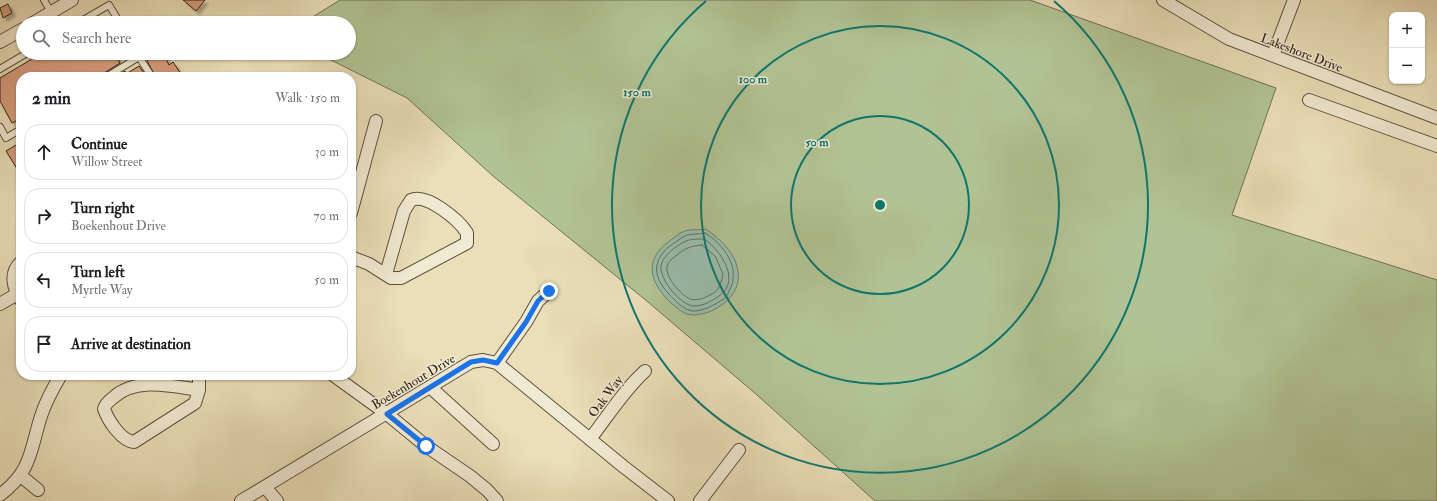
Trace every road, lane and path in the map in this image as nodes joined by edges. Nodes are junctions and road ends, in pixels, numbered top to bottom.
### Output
1 (44, 0) edge
2 (72, 0) edge
3 (1163, 0) edge
4 (1294, 0) edge
5 (51, 12) junction
6 (44, 16) edge
7 (90, 16) edge
8 (116, 16) edge
9 (16, 33) edge
10 (0, 42) edge
11 (1273, 55) junction
12 (16, 60) edge
13 (131, 60) edge
14 (141, 60) edge
15 (0, 69) edge
16 (113, 72) edge
17 (149, 72) edge
18 (1309, 100) dead end
19 (1437, 118) edge
20 (376, 121) dead end
21 (0, 127) edge
22 (16, 132) edge
23 (1437, 146) edge
24 (356, 195) edge
25 (356, 259) edge
26 (16, 269) edge
27 (386, 274) junction
28 (16, 288) edge
29 (549, 291) dead end
30 (16, 298) edge
31 (0, 304) edge
32 (497, 363) junction
33 (645, 371) dead end
34 (59, 380) edge
35 (200, 380) edge
36 (340, 380) edge
37 (430, 387) junction
38 (199, 390) junction
39 (387, 414) junction
40 (590, 439) junction
41 (493, 444) dead end
42 (739, 450) dead end
43 (20, 476) junction
44 (265, 487) junction
45 (38, 490) dead end
46 (0, 495) edge
47 (241, 501) edge
48 (277, 501) edge
49 (497, 501) edge
50 (668, 501) edge
51 (700, 501) edge

1 - 5 lane
2 - 5 street
3 - 11 street, Lakeshore Drive
4 - 11 street
5 - 6 street
7 - 8 lane
9 - 10 street
11 - 19 street, Lakeshore Drive
12 - 15 lane
13 - 16 lane
14 - 17 lane
18 - 23 street
20 - 24 street
21 - 22 lane
25 - 27 street
26 - 28 street
27 - 27 street
29 - 32 street
30 - 31 street
32 - 37 street, Boekenhout Drive
32 - 40 street
33 - 40 street, Oak Way
34 - 43 street
35 - 38 street
36 - 39 street
37 - 39 street, Boekenhout Drive
37 - 41 street
38 - 38 street
39 - 44 street, Boekenhout Drive
39 - 49 street
40 - 50 street
42 - 51 street
43 - 45 street
43 - 46 street
44 - 47 street, Boekenhout Drive
44 - 48 street

